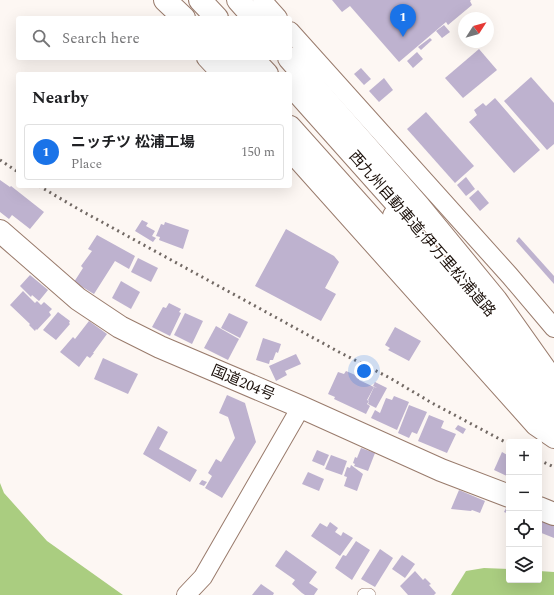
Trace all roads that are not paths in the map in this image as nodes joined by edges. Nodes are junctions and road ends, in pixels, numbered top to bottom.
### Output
1 (155, 0) edge
2 (165, 0) edge
3 (200, 0) edge
4 (215, 0) edge
5 (238, 0) edge
6 (262, 0) edge
7 (169, 16) edge
8 (182, 16) edge
9 (215, 16) edge
10 (229, 16) edge
11 (252, 16) edge
12 (276, 16) edge
13 (292, 33) edge
14 (208, 60) edge
15 (229, 60) edge
16 (254, 60) edge
17 (269, 60) edge
18 (291, 60) edge
19 (219, 72) edge
20 (240, 72) edge
21 (265, 72) edge
22 (279, 72) edge
23 (292, 86) edge
24 (292, 102) edge
25 (292, 130) edge
26 (292, 154) edge
27 (0, 231) edge
28 (554, 328) edge
29 (554, 383) edge
30 (301, 407) junction
31 (552, 411) edge
32 (554, 439) edge
33 (506, 495) edge
34 (542, 509) edge
35 (554, 514) edge
36 (186, 595) edge
37 (364, 595) edge
38 (369, 595) edge

1 - 7 street
2 - 8 highway
3 - 9 highway
4 - 10 highway
5 - 11 highway
6 - 12 street
13 - 28 street
14 - 19 street
15 - 20 highway
16 - 21 highway
17 - 22 highway
18 - 29 highway
23 - 29 highway, 西九州自動車道;伊万里松浦道路
24 - 31 highway, 西九州自動車道;伊万里松浦道路
25 - 31 highway
26 - 32 street
27 - 30 highway, 国道204号
30 - 33 highway, 国道204号
30 - 36 street
34 - 35 highway
37 - 38 street

